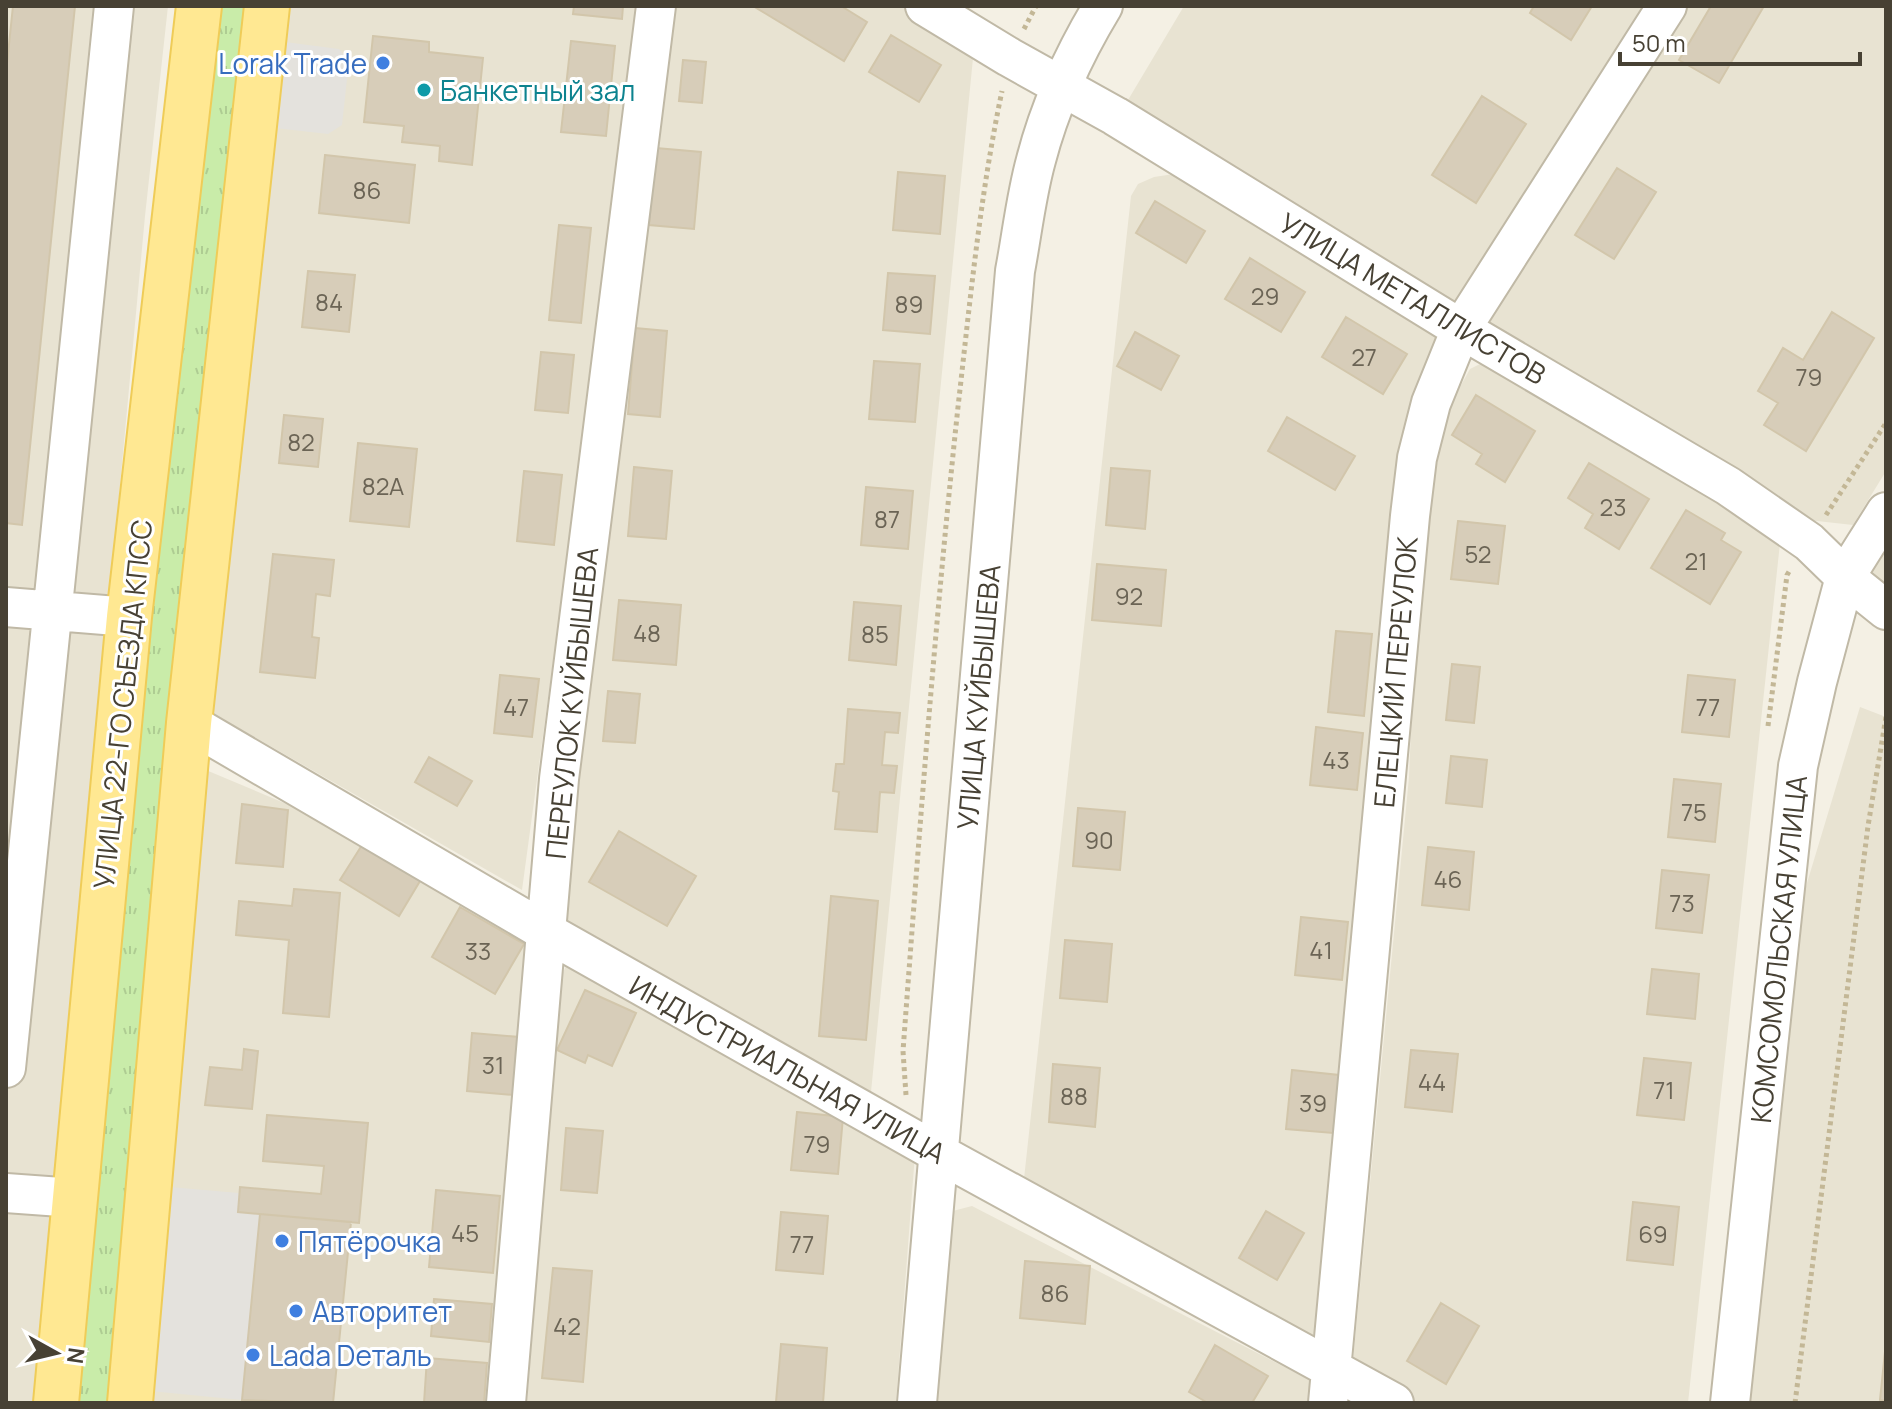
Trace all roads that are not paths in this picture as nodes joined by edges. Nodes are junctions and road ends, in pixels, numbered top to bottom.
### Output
1 (114, 6) edge
2 (199, 6) edge
3 (267, 6) edge
4 (656, 6) edge
5 (925, 6) edge
6 (1103, 6) edge
7 (1667, 6) edge
8 (1061, 86) junction
9 (1461, 329) junction
10 (1886, 512) edge
11 (1845, 577) junction
12 (6, 607) edge
13 (1886, 610) edge
14 (54, 611) junction
15 (129, 617) junction
16 (189, 723) junction
17 (548, 933) junction
18 (6, 1068) edge
19 (923, 1145) junction
20 (6, 1193) edge
21 (75, 1198) junction
22 (1330, 1385) edge
23 (56, 1403) edge
24 (130, 1403) edge
25 (506, 1403) edge
26 (917, 1403) edge
27 (1394, 1403) edge
28 (1730, 1403) edge

1 - 14 street
2 - 15 main road, УЛИЦА 22-ГО СЪЕЗДА КПСС
3 - 16 main road
4 - 17 street, ПЕРЕУЛОК КУЙБЫШЕВА
5 - 8 street, УЛИЦА МЕТАЛЛИСТОВ
6 - 8 street, УЛИЦА КУЙБЫШЕВА
7 - 9 street, ЕЛЕЦКИЙ ПЕРЕУЛОК
8 - 9 street, УЛИЦА МЕТАЛЛИСТОВ
8 - 19 street, УЛИЦА КУЙБЫШЕВА
9 - 11 street, УЛИЦА МЕТАЛЛИСТОВ
9 - 22 street, ЕЛЕЦКИЙ ПЕРЕУЛОК
10 - 11 street, КОМСОМОЛЬСКАЯ УЛИЦА
11 - 13 street, УЛИЦА МЕТАЛЛИСТОВ
11 - 28 street, КОМСОМОЛЬСКАЯ УЛИЦА
12 - 14 street
14 - 15 street
14 - 18 street
15 - 21 main road, УЛИЦА 22-ГО СЪЕЗДА КПСС
16 - 17 street, ИНДУСТРИАЛЬНАЯ УЛИЦА
16 - 24 main road
17 - 19 street, ИНДУСТРИАЛЬНАЯ УЛИЦА
17 - 25 street, ПЕРЕУЛОК КУЙБЫШЕВА
19 - 22 street, ИНДУСТРИАЛЬНАЯ УЛИЦА
19 - 26 street, УЛИЦА КУЙБЫШЕВА
20 - 21 street
21 - 23 main road, УЛИЦА 22-ГО СЪЕЗДА КПСС
22 - 27 street, ИНДУСТРИАЛЬНАЯ УЛИЦА

